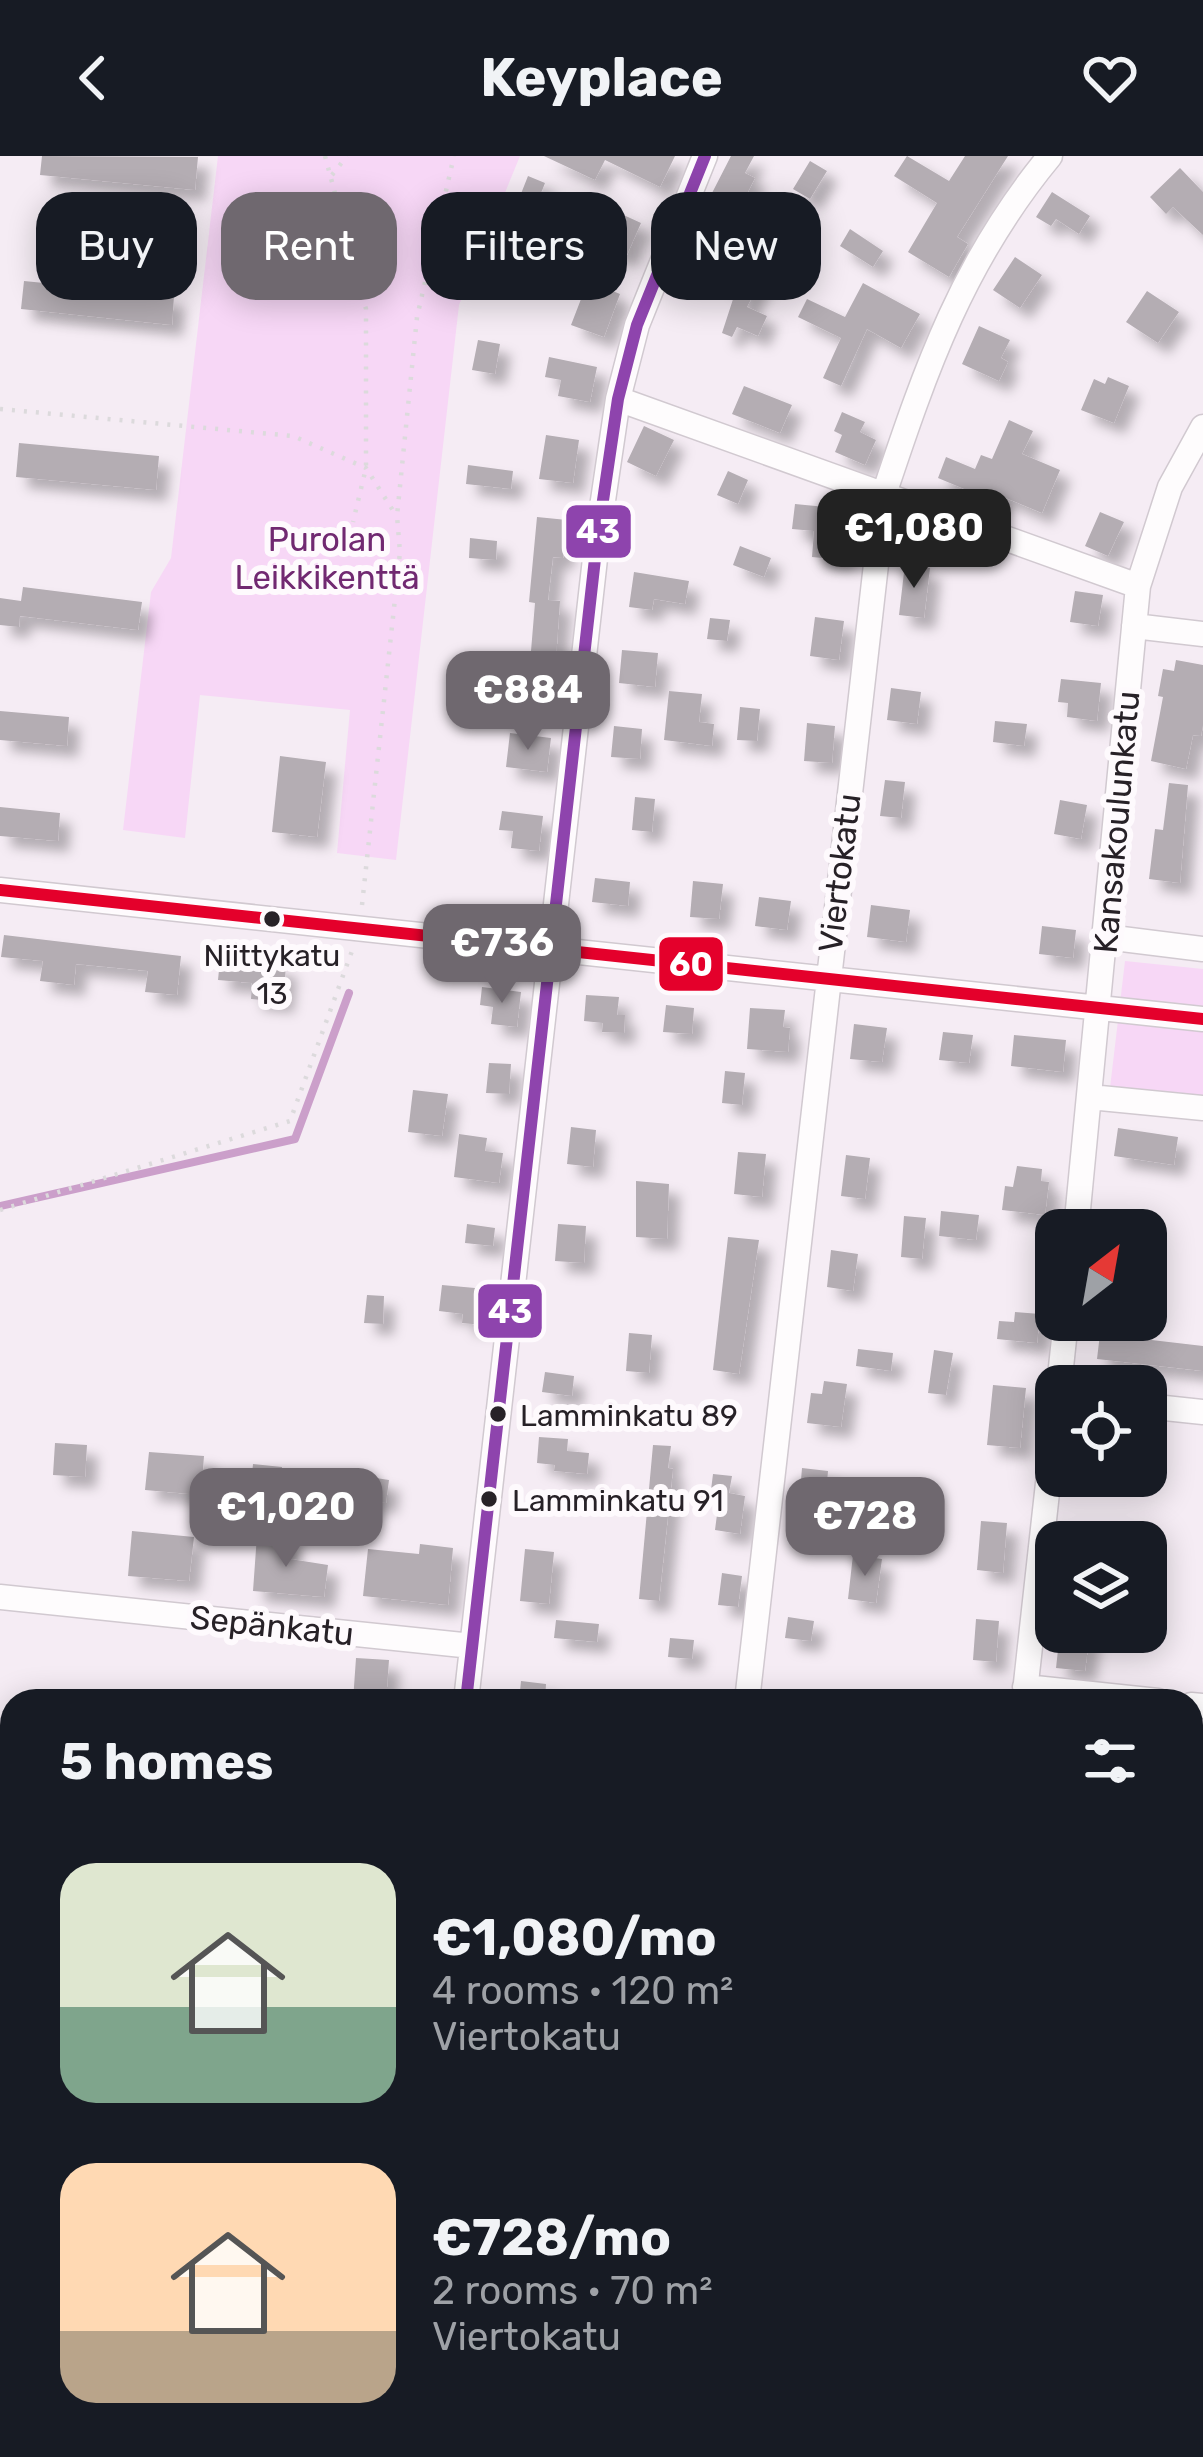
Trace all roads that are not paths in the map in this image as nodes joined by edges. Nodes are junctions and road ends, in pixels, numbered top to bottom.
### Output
1 (705, 156) edge
2 (1050, 156) edge
3 (619, 399) junction
4 (1203, 427) edge
5 (884, 494) junction
6 (1138, 586) junction
7 (1134, 626) junction
8 (1203, 634) edge
9 (0, 890) edge
10 (1106, 937) junction
11 (1203, 949) edge
12 (551, 951) junction
13 (826, 980) junction
14 (1098, 1008) junction
15 (1203, 1019) edge
16 (1090, 1097) junction
17 (1203, 1108) edge
18 (1078, 1209) edge
19 (1167, 1408) edge
20 (1203, 1412) edge
21 (1046, 1497) edge
22 (0, 1597) edge
23 (472, 1646) junction
24 (467, 1689) edge
25 (748, 1689) edge
26 (1025, 1689) edge

1 - 3 street
2 - 5 street, Viertokatu
3 - 5 street
3 - 12 street
4 - 6 street, Kansakoulunkatu
5 - 6 street
5 - 13 street, Viertokatu
6 - 7 street, Kansakoulunkatu
7 - 8 street
7 - 10 street, Kansakoulunkatu
9 - 12 street
10 - 11 street
10 - 14 street, Kansakoulunkatu
12 - 13 street
12 - 23 street
13 - 14 street
13 - 25 street, Viertokatu
14 - 15 street
14 - 16 street, Kansakoulunkatu
16 - 17 street
16 - 18 street, Kansakoulunkatu
19 - 20 street
21 - 26 street
22 - 23 street, Sepänkatu
23 - 24 street

